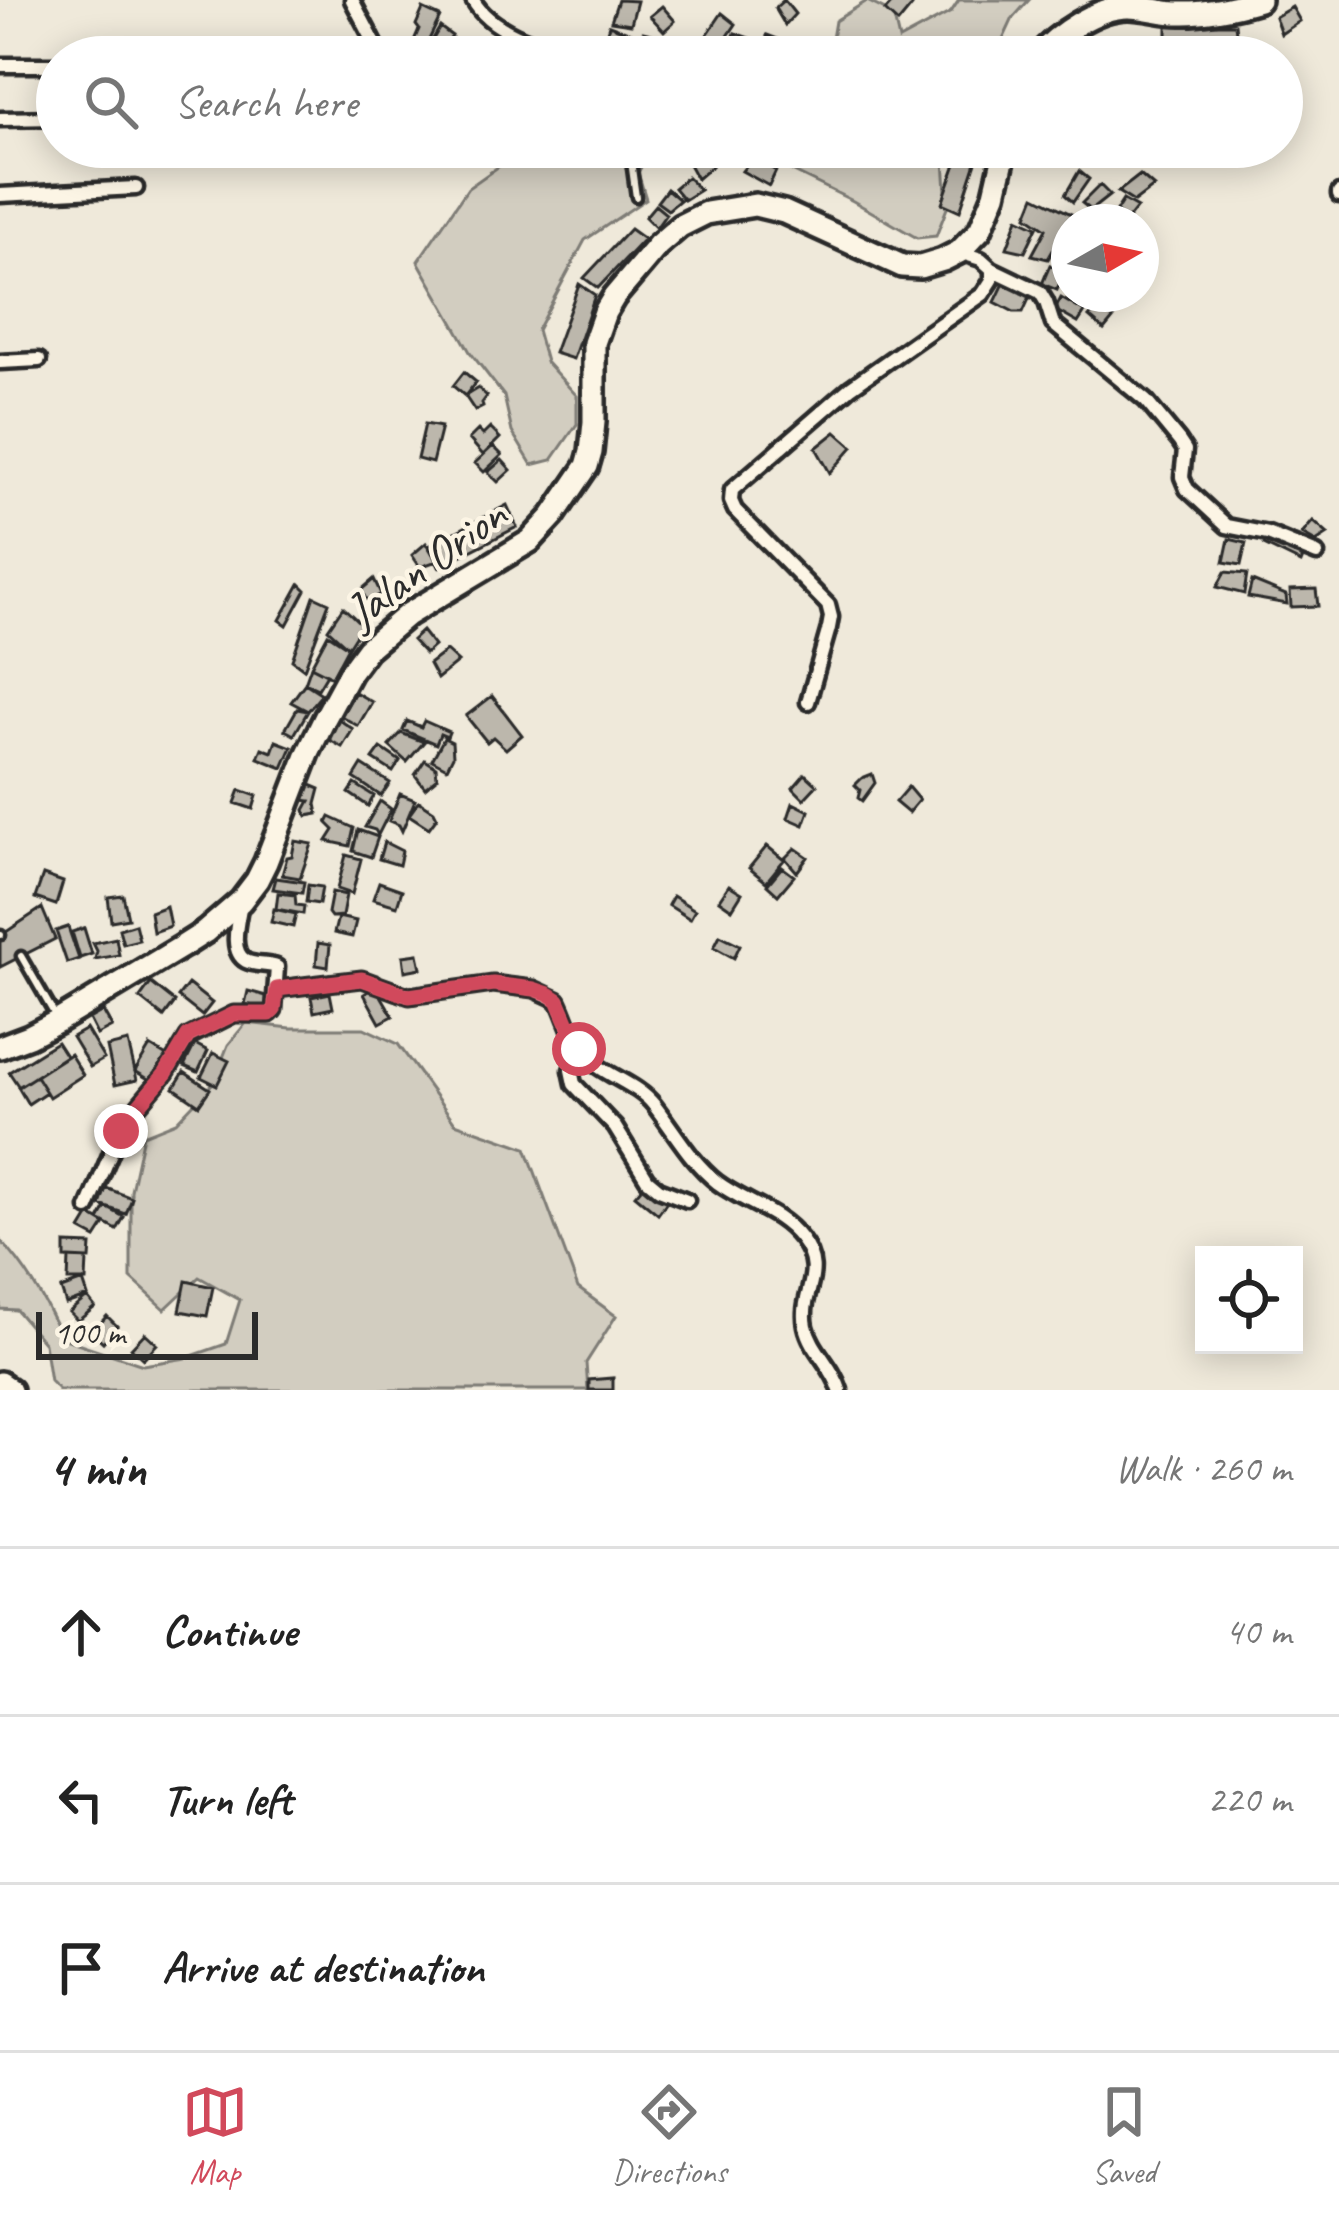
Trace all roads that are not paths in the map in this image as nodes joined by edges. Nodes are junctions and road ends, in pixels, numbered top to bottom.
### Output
1 (352, 0) edge
2 (473, 0) edge
3 (1259, 0) edge
4 (371, 36) edge
5 (525, 36) edge
6 (1062, 36) edge
7 (0, 65) edge
8 (36, 65) edge
9 (36, 118) edge
10 (0, 119) edge
11 (632, 168) edge
12 (1001, 168) edge
13 (136, 188) dead end
14 (0, 195) edge
15 (636, 197) dead end
16 (959, 252) junction
17 (992, 269) junction
18 (39, 360) dead end
19 (0, 362) edge
20 (1317, 554) dead end
21 (808, 703) dead end
22 (241, 901) junction
23 (21, 956) dead end
24 (277, 989) junction
25 (58, 1021) junction
26 (0, 1047) edge
27 (579, 1049) junction
28 (687, 1200) dead end
29 (88, 1208) dead end
30 (0, 1383) edge
31 (10, 1390) edge
32 (840, 1390) edge

1 - 4 street
2 - 5 street
3 - 6 highway
7 - 8 street
9 - 10 street
11 - 15 lane
12 - 16 highway
13 - 14 street
16 - 17 street
16 - 22 highway, Jalan Orion
17 - 20 street
17 - 21 street
18 - 19 street
22 - 24 street
22 - 25 highway, Jalan Orion
23 - 25 lane
24 - 27 street
24 - 29 street
25 - 26 highway, Jalan Orion
27 - 28 street
27 - 32 street
30 - 31 highway

